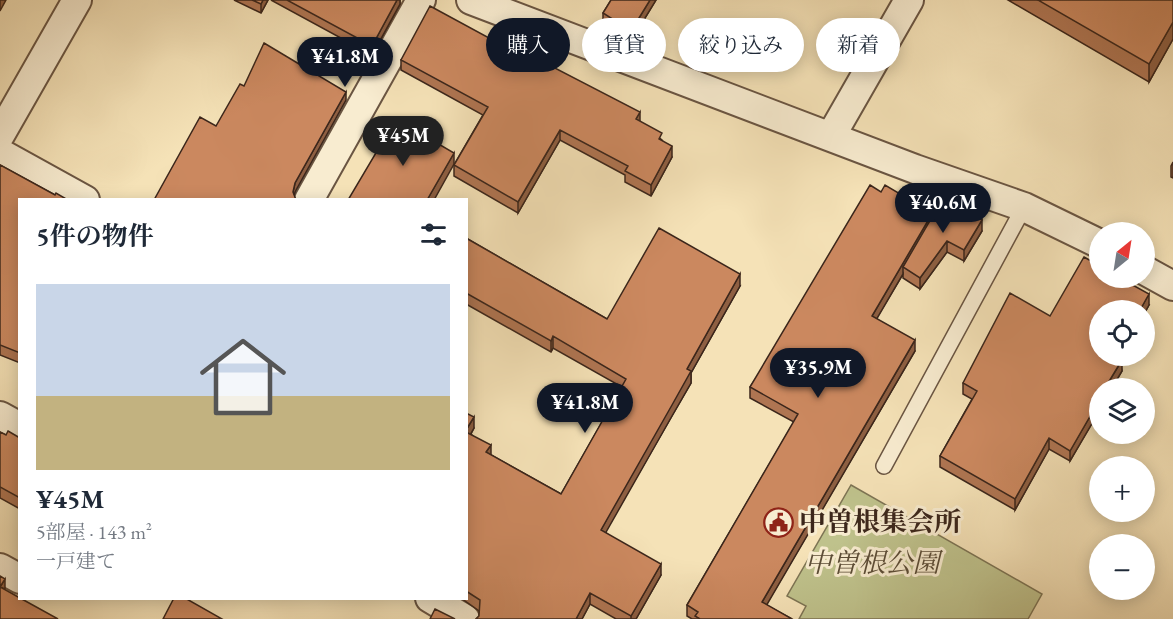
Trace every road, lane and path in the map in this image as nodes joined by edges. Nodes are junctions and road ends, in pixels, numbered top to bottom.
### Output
1 (77, 0) edge
2 (421, 0) edge
3 (471, 0) edge
4 (909, 0) edge
5 (0, 135) edge
6 (831, 136) junction
7 (0, 153) edge
8 (81, 198) edge
9 (310, 198) edge
10 (1023, 207) junction
11 (1089, 239) edge
12 (1155, 276) edge
13 (1173, 286) edge
14 (0, 416) edge
15 (18, 426) edge
16 (884, 466) dead end
17 (0, 568) edge
18 (18, 578) edge
19 (433, 600) edge
20 (465, 619) edge

1 - 5 street
2 - 9 street
3 - 6 street
4 - 6 street
6 - 10 street
7 - 8 street
10 - 11 street
10 - 16 lane
12 - 13 street
14 - 15 street
17 - 18 street
19 - 20 street

